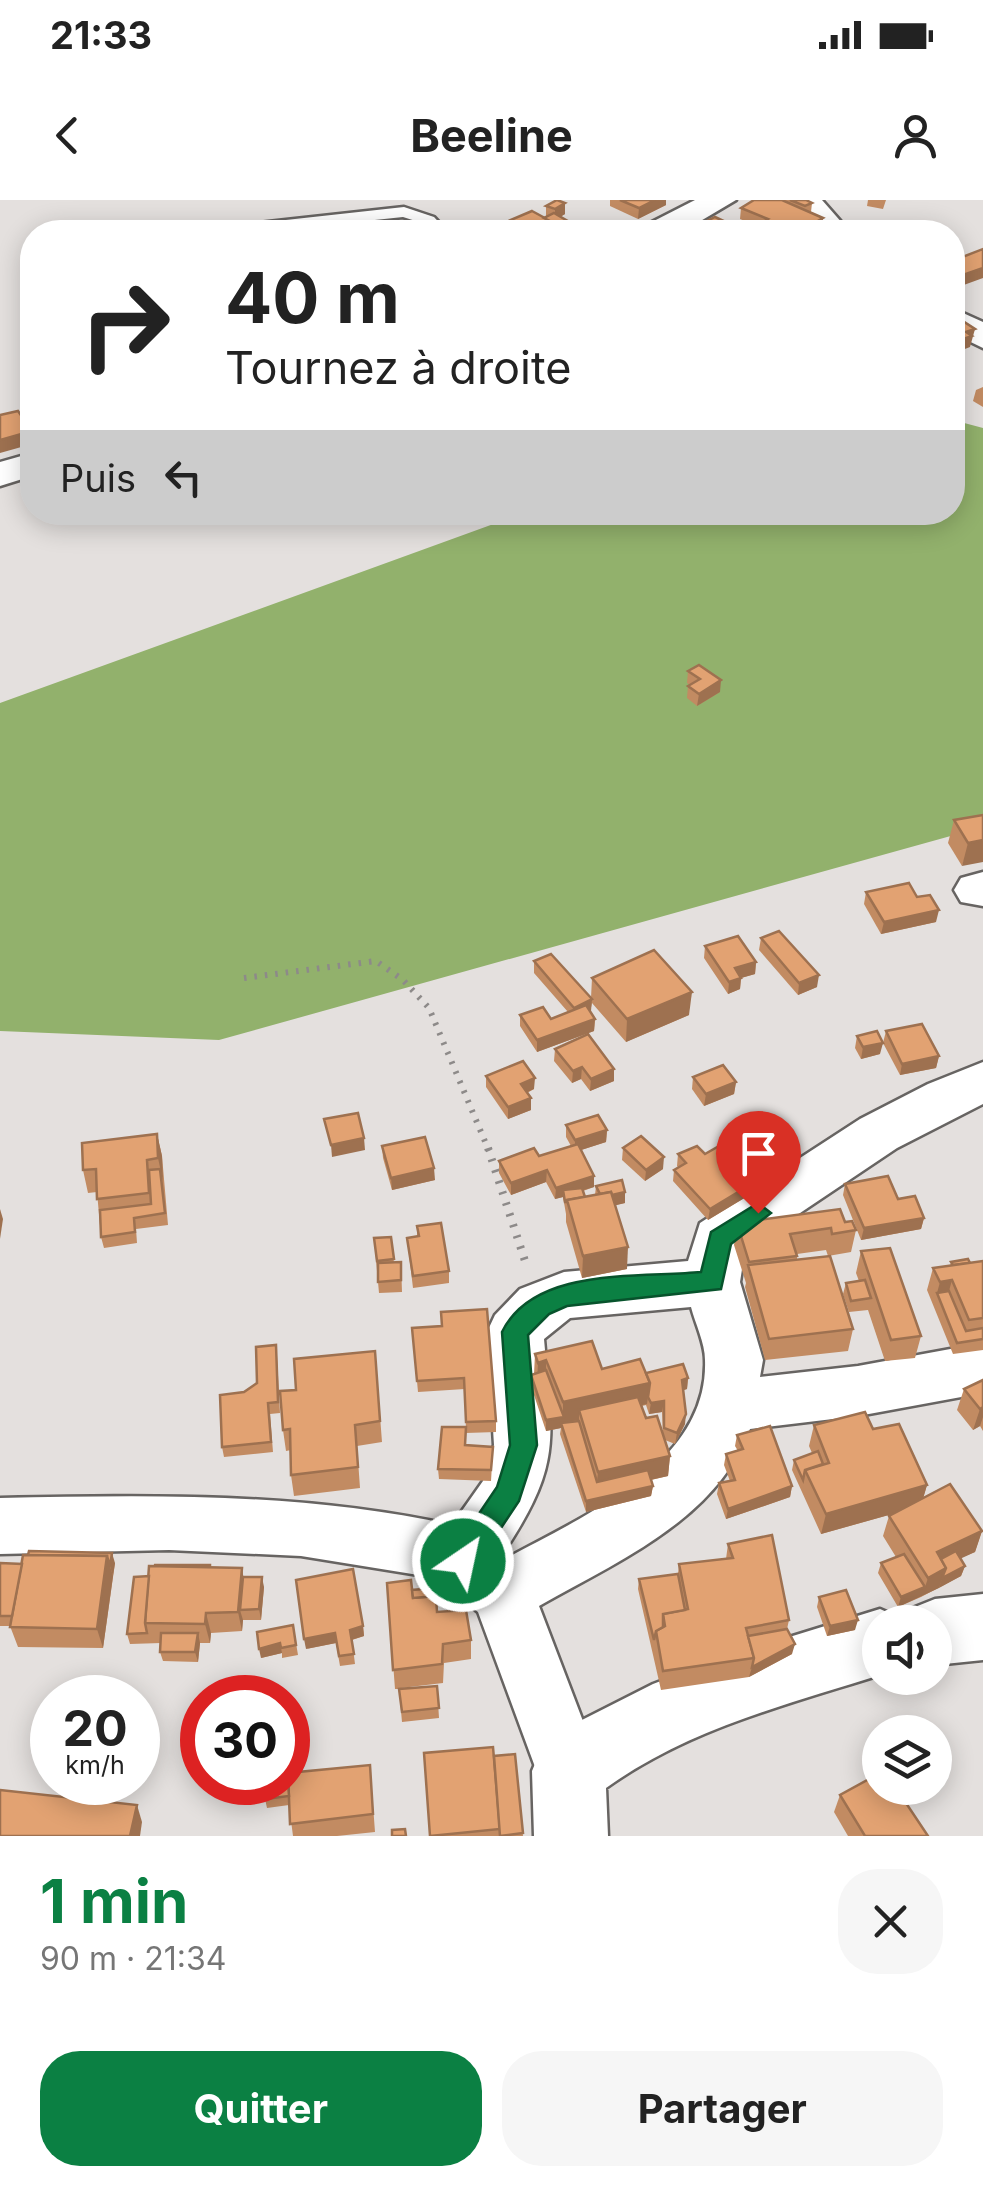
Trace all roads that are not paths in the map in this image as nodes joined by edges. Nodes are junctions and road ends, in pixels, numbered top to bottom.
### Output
1 (720, 200) edge
2 (804, 200) edge
3 (331, 220) edge
4 (428, 220) edge
5 (681, 220) edge
6 (823, 220) edge
7 (983, 1082) edge
8 (712, 1282) junction
9 (983, 1368) edge
10 (725, 1406) junction
11 (0, 1526) edge
12 (483, 1577) junction
13 (983, 1627) edge
14 (952, 1630) edge
15 (862, 1648) edge
16 (570, 1803) edge

1 - 5 street
2 - 6 street
3 - 4 lane
7 - 8 street
8 - 10 street
8 - 12 street
9 - 10 street
10 - 12 street
11 - 12 street
12 - 16 street
13 - 14 street
15 - 16 street

